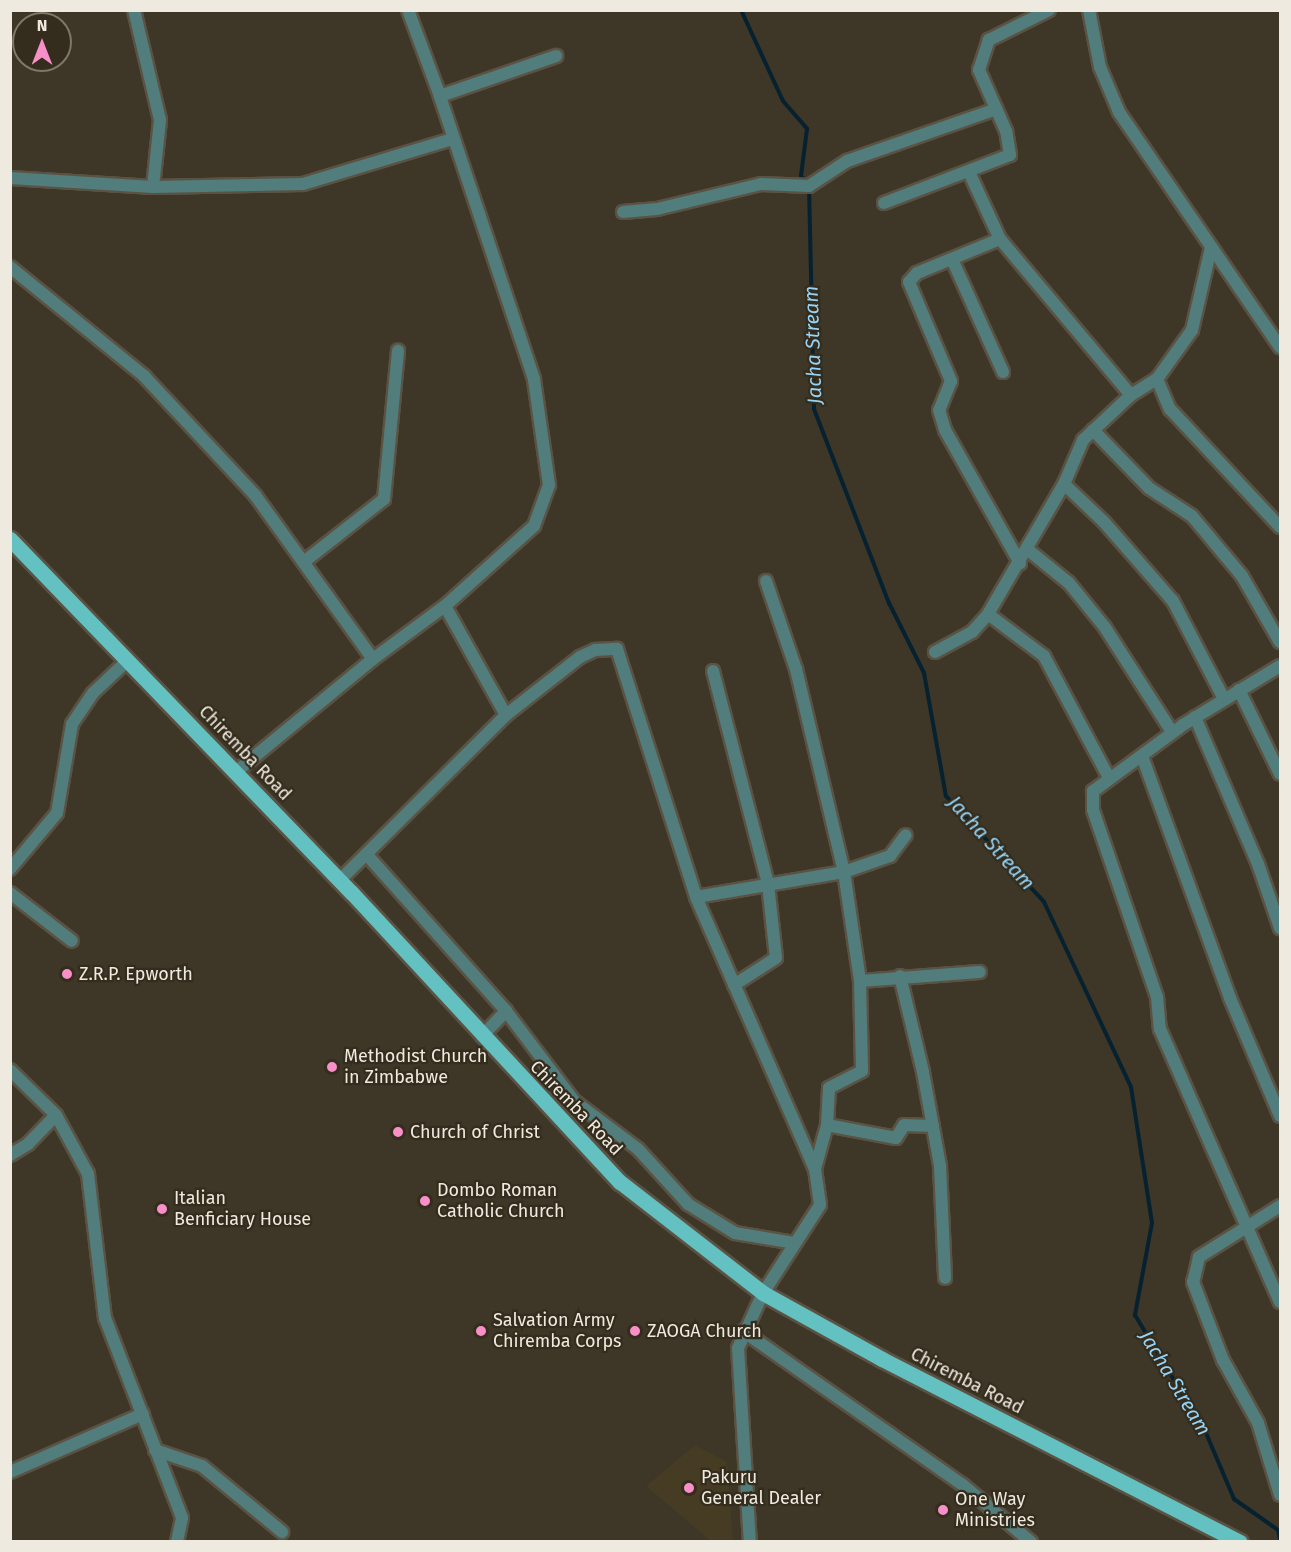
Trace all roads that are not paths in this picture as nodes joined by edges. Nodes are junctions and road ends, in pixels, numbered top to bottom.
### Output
1 (134, 10) edge
2 (408, 10) edge
3 (1049, 10) edge
4 (1089, 10) edge
5 (556, 56) dead end
6 (440, 96) junction
7 (996, 109) junction
8 (452, 139) junction
9 (969, 172) junction
10 (10, 178) edge
11 (153, 187) junction
12 (884, 203) dead end
13 (624, 212) dead end
14 (1000, 239) junction
15 (1210, 248) junction
16 (952, 259) junction
17 (10, 267) edge
18 (1281, 347) edge
19 (398, 351) dead end
20 (1003, 372) dead end
21 (1157, 379) junction
22 (1131, 395) junction
23 (1093, 430) junction
24 (1064, 484) junction
25 (1281, 527) edge
26 (10, 539) edge
27 (1028, 549) junction
28 (305, 561) junction
29 (1020, 563) junction
30 (766, 581) dead end
31 (445, 606) junction
32 (988, 614) junction
33 (1281, 642) edge
34 (935, 652) dead end
35 (373, 659) junction
36 (128, 660) junction
37 (1281, 666) edge
38 (713, 671) dead end
39 (1239, 690) junction
40 (1224, 699) junction
41 (506, 715) junction
42 (1196, 717) junction
43 (1172, 732) junction
44 (1142, 756) junction
45 (237, 771) junction
46 (1281, 774) edge
47 (1108, 776) junction
48 (906, 835) dead end
49 (368, 856) junction
50 (10, 869) edge
51 (844, 872) junction
52 (340, 880) junction
53 (768, 884) junction
54 (10, 893) edge
55 (696, 897) junction
56 (1281, 928) edge
57 (72, 941) dead end
58 (980, 972) dead end
59 (900, 976) junction
60 (860, 981) junction
61 (734, 985) junction
62 (506, 1011) junction
63 (482, 1036) junction
64 (10, 1070) edge
65 (56, 1115) junction
66 (1281, 1116) edge
67 (827, 1125) junction
68 (933, 1126) junction
69 (10, 1155) edge
70 (815, 1170) junction
71 (1281, 1206) edge
72 (1249, 1225) junction
73 (795, 1243) junction
74 (945, 1278) dead end
75 (763, 1293) junction
76 (1281, 1302) edge
77 (743, 1331) junction
78 (143, 1414) junction
79 (155, 1450) junction
80 (10, 1472) edge
81 (1281, 1496) edge
82 (282, 1532) dead end
83 (177, 1542) edge
84 (750, 1542) edge
85 (1032, 1542) edge
86 (1240, 1542) edge

1 - 11 street
2 - 6 street
3 - 7 street
4 - 15 street
5 - 6 street
6 - 8 street
7 - 9 street
7 - 13 street
8 - 11 street
8 - 31 street
9 - 12 street
9 - 14 street
10 - 11 street
14 - 16 street
14 - 22 street
15 - 18 street
15 - 21 street
16 - 20 street
16 - 29 street
17 - 28 street
19 - 28 street
21 - 22 street
21 - 25 street
22 - 23 street
23 - 24 street
23 - 33 street
24 - 27 street
24 - 40 street
26 - 36 main road, Chiremba Road
27 - 29 street
27 - 43 street
28 - 35 street
29 - 32 street
30 - 51 street
31 - 35 street
31 - 41 street
32 - 34 street
32 - 47 street
35 - 45 street
36 - 45 main road, Chiremba Road
36 - 50 street
37 - 39 street
38 - 53 street
39 - 40 street
39 - 46 street
40 - 42 street
41 - 49 street
41 - 55 street
42 - 43 street
42 - 56 street
43 - 44 street
44 - 47 street
44 - 66 street
45 - 52 main road, Chiremba Road
47 - 72 street
48 - 51 street
49 - 52 street
49 - 62 street
51 - 53 street
51 - 60 street
52 - 63 main road, Chiremba Road
53 - 55 street
53 - 61 street
54 - 57 street
55 - 61 street
58 - 59 street
59 - 60 street
59 - 68 street
60 - 67 street
61 - 70 street
62 - 63 street
62 - 73 street
63 - 75 main road, Chiremba Road
64 - 65 street
65 - 69 street
65 - 78 street
67 - 68 street
67 - 70 street
68 - 74 street
70 - 73 street
71 - 72 street
72 - 76 street
72 - 81 street
73 - 75 street
75 - 77 street
75 - 86 main road, Chiremba Road
77 - 84 street
77 - 85 street
78 - 79 street
78 - 80 street
79 - 82 street
79 - 83 street

